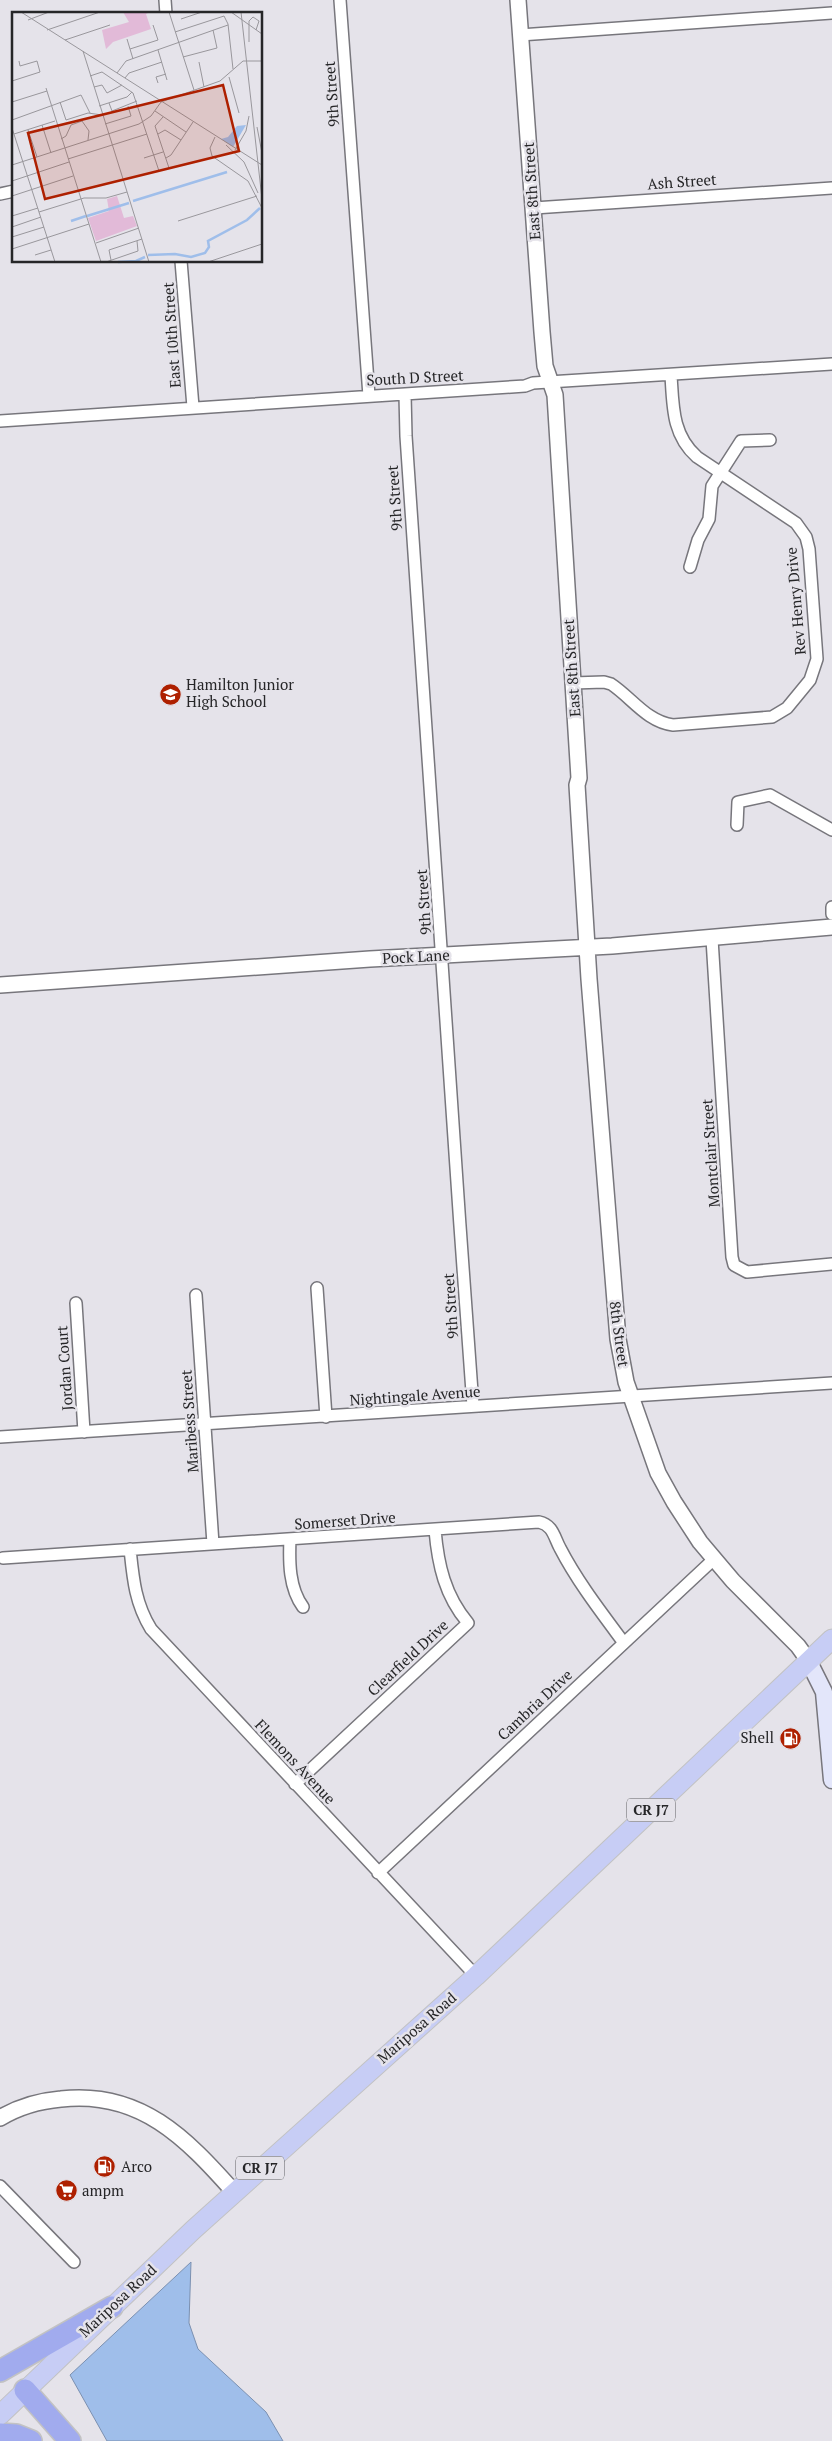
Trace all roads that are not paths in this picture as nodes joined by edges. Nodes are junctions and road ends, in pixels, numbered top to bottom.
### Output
1 (340, 0) edge
2 (518, 0) edge
3 (832, 13) edge
4 (520, 35) junction
5 (832, 188) edge
6 (534, 208) junction
7 (182, 262) edge
8 (832, 364) edge
9 (671, 375) junction
10 (551, 384) junction
11 (405, 395) junction
12 (369, 396) junction
13 (193, 407) junction
14 (0, 421) edge
15 (770, 440) dead end
16 (720, 472) junction
17 (690, 567) dead end
18 (573, 683) junction
19 (737, 825) dead end
20 (832, 830) edge
21 (832, 908) edge
22 (832, 914) edge
23 (832, 927) edge
24 (712, 938) junction
25 (588, 948) junction
26 (442, 955) junction
27 (0, 985) edge
28 (832, 1264) edge
29 (317, 1288) dead end
30 (196, 1295) dead end
31 (76, 1303) dead end
32 (832, 1383) edge
33 (632, 1396) junction
34 (473, 1406) junction
35 (326, 1417) junction
36 (205, 1425) junction
37 (84, 1432) junction
38 (0, 1437) edge
39 (435, 1530) junction
40 (290, 1539) junction
41 (213, 1544) junction
42 (130, 1550) junction
43 (3, 1558) dead end
44 (714, 1559) junction
45 (303, 1607) dead end
46 (832, 1639) edge
47 (624, 1642) junction
48 (808, 1660) junction
49 (832, 1780) edge
50 (295, 1784) junction
51 (378, 1873) junction
52 (476, 1976) junction
53 (0, 2118) edge
54 (0, 2186) edge
55 (234, 2192) junction
56 (74, 2262) dead end
57 (112, 2307) junction
58 (0, 2371) edge
59 (25, 2390) junction
60 (0, 2415) edge
61 (0, 2434) edge
62 (31, 2441) edge
63 (70, 2441) edge

1 - 12 street, 9th Street
2 - 4 street, East 8th Street
3 - 4 street
4 - 6 street, East 8th Street
5 - 6 street, Ash Street
6 - 10 street, East 8th Street
7 - 13 street, East 10th Street
8 - 9 street, South D Street
9 - 10 street, South D Street
9 - 16 street, Rev Henry Drive
10 - 11 street, South D Street
10 - 18 street, East 8th Street
11 - 12 street, South D Street
11 - 26 street, 9th Street
12 - 13 street, South D Street
13 - 14 street, South D Street
15 - 16 street
16 - 17 street
16 - 18 street, Rev Henry Drive
18 - 25 street, East 8th Street
19 - 20 street
21 - 22 street
23 - 24 street, Pock Lane
24 - 25 street, Pock Lane
24 - 28 street, Montclair Street
25 - 26 street, Pock Lane
25 - 33 street, 8th Street
26 - 27 street, Pock Lane
26 - 34 street, 9th Street
29 - 35 street
30 - 36 street, Maribess Street
31 - 37 street, Jordan Court
32 - 33 street, Nightingale Avenue
33 - 34 street, Nightingale Avenue
33 - 44 street, 8th Street
34 - 35 street, Nightingale Avenue
35 - 36 street, Nightingale Avenue
36 - 37 street, Nightingale Avenue
36 - 41 street, Maribess Street
37 - 38 street, Nightingale Avenue
39 - 40 street, Somerset Drive
39 - 47 street, Somerset Drive
39 - 50 street, Clearfield Drive
40 - 41 street, Somerset Drive
40 - 45 street
41 - 42 street, Somerset Drive
42 - 43 street, Somerset Drive
42 - 50 street, Flemons Avenue
44 - 47 street, Cambria Drive
44 - 48 street, 8th Street
46 - 48 main road, Mariposa Road / CR J7
47 - 51 street, Cambria Drive
48 - 49 main road
48 - 52 main road, Mariposa Road / CR J7
50 - 51 street, Flemons Avenue
51 - 52 street, Flemons Avenue
52 - 55 main road, Mariposa Road / CR J7
53 - 55 street
54 - 56 street
55 - 57 main road, Mariposa Road / CR J7
57 - 58 highway
57 - 59 main road, Mariposa Road / CR J7
59 - 60 main road, Mariposa Road / CR J7
59 - 63 highway
61 - 62 highway

